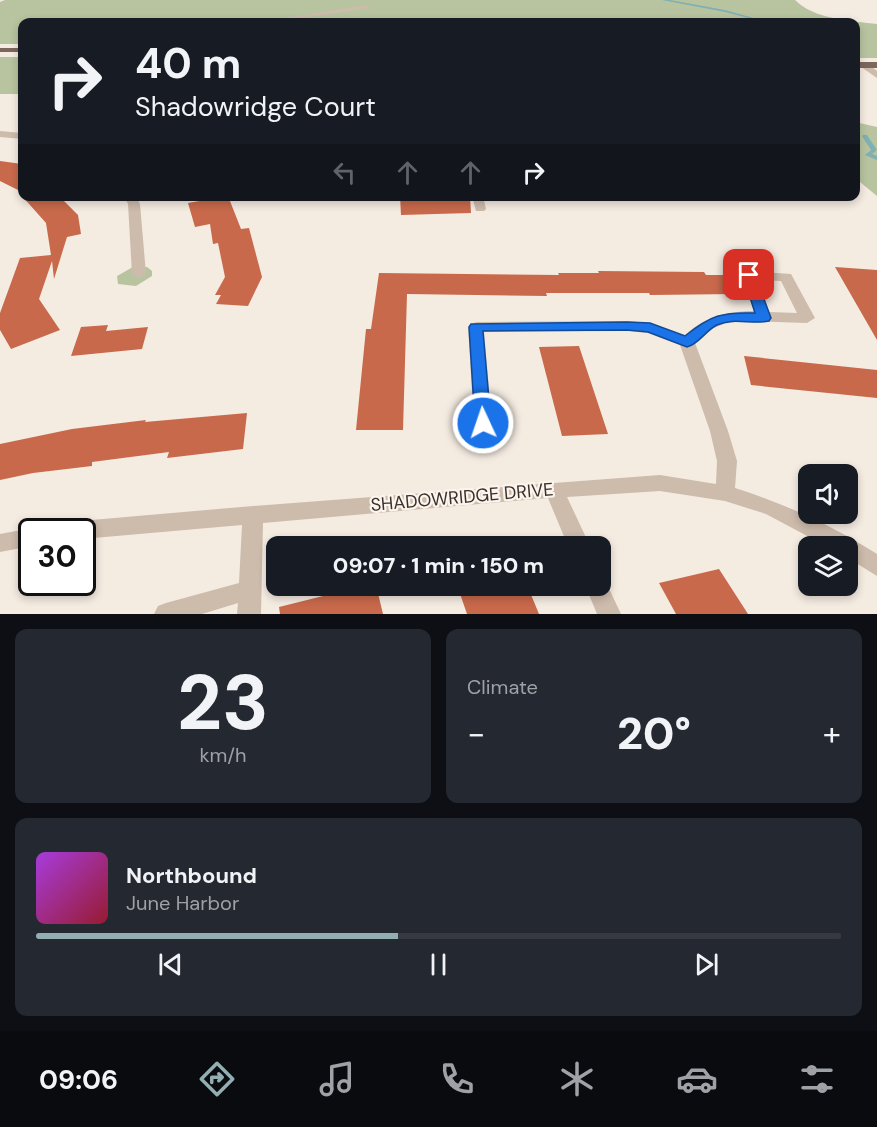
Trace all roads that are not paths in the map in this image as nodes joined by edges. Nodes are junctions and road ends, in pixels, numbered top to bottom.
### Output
1 (368, 7) dead end
2 (283, 18) edge
3 (0, 50) edge
4 (18, 50) edge
5 (860, 65) edge
6 (877, 65) edge
7 (860, 66) edge
8 (877, 75) edge
9 (0, 134) edge
10 (18, 136) edge
11 (132, 201) edge
12 (478, 201) edge
13 (480, 208) dead end
14 (139, 274) dead end
15 (764, 318) dead end
16 (687, 342) junction
17 (483, 423) dead end
18 (554, 490) junction
19 (725, 493) junction
20 (253, 514) junction
21 (96, 528) edge
22 (575, 536) edge
23 (828, 536) edge
24 (18, 540) edge
25 (0, 543) edge
26 (858, 553) edge
27 (877, 566) edge
28 (249, 590) junction
29 (601, 596) edge
30 (166, 614) edge
31 (249, 614) edge
32 (609, 614) edge

1 - 2 lane
3 - 4 main road
5 - 6 main road
7 - 8 street
9 - 10 street
11 - 14 street
12 - 13 lane
15 - 16 street
16 - 17 street
16 - 19 street
18 - 19 street, SHADOWRIDGE DRIVE
18 - 20 street, SHADOWRIDGE DRIVE
18 - 22 street
19 - 23 street, SHADOWRIDGE DRIVE
20 - 21 street, SHADOWRIDGE DRIVE
20 - 28 street
24 - 25 street
26 - 27 street, SHADOWRIDGE DRIVE
28 - 30 street
28 - 31 street
29 - 32 street

